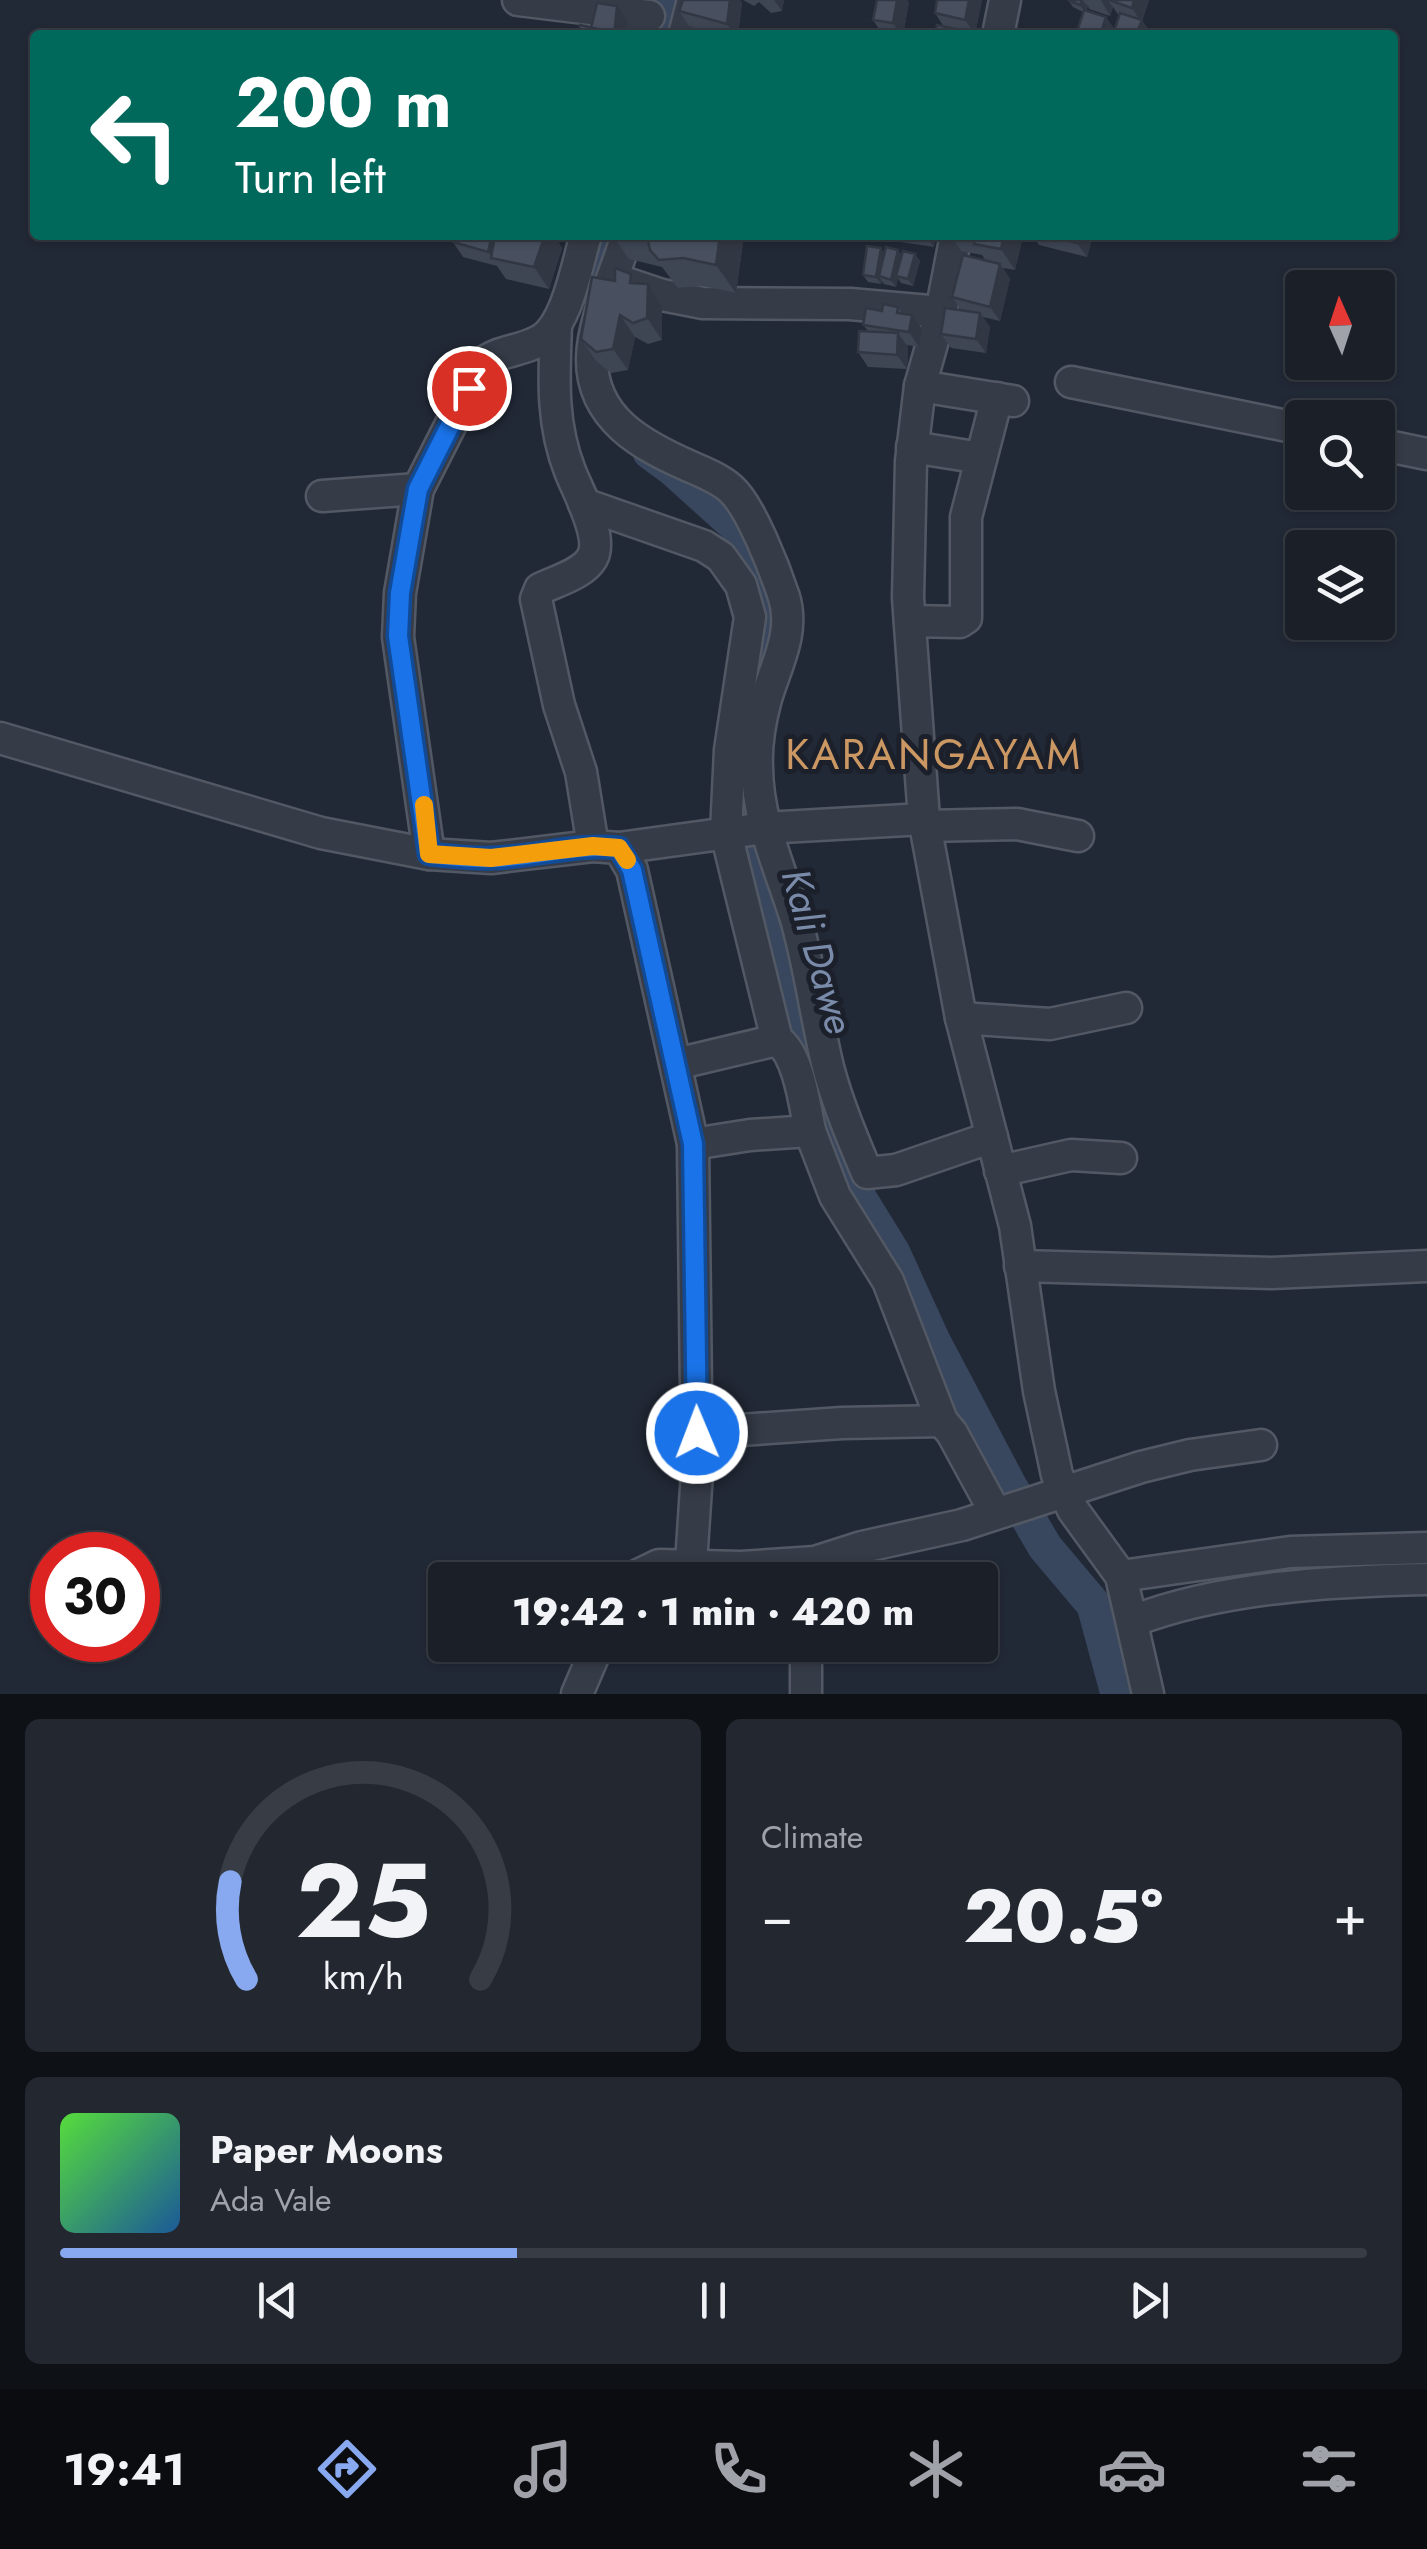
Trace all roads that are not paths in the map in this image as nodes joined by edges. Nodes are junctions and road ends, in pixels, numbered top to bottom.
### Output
1 (518, 0) edge
2 (693, 0) edge
3 (1005, 0) edge
4 (648, 17) edge
5 (685, 30) edge
6 (999, 30) edge
7 (587, 240) edge
8 (624, 240) edge
9 (955, 240) edge
10 (596, 274) junction
11 (940, 312) junction
12 (556, 326) junction
13 (1072, 382) dead end
14 (920, 386) junction
15 (1285, 426) edge
16 (912, 447) junction
17 (1395, 447) edge
18 (1427, 454) edge
19 (981, 458) junction
20 (418, 489) junction
21 (322, 496) dead end
22 (584, 504) junction
23 (910, 621) junction
24 (0, 738) edge
25 (925, 822) junction
26 (743, 831) junction
27 (1078, 836) dead end
28 (606, 847) junction
29 (429, 854) junction
30 (1126, 1008) dead end
31 (961, 1018) junction
32 (777, 1040) junction
33 (676, 1064) junction
34 (810, 1131) junction
35 (992, 1138) junction
36 (693, 1144) junction
37 (1121, 1158) dead end
38 (1000, 1170) junction
39 (1020, 1266) junction
40 (1427, 1266) edge
41 (942, 1421) junction
42 (697, 1433) junction
43 (1261, 1444) dead end
44 (1054, 1494) junction
45 (1001, 1510) junction
46 (1427, 1548) edge
47 (692, 1562) edge
48 (838, 1562) edge
49 (1122, 1576) junction
50 (1427, 1579) edge
51 (1134, 1622) junction
52 (591, 1662) edge
53 (806, 1662) edge
54 (577, 1694) edge
55 (806, 1694) edge
56 (1148, 1694) edge

1 - 4 street
2 - 5 street
3 - 6 street
7 - 10 street
8 - 10 street
9 - 11 street
10 - 11 street
10 - 12 street
10 - 26 street
11 - 14 street
12 - 20 street
12 - 22 street
13 - 15 street
14 - 16 street
14 - 19 street
16 - 19 street
16 - 23 street
17 - 18 street
19 - 23 street
20 - 21 street
20 - 29 street
22 - 26 street
22 - 28 street
23 - 25 street
24 - 29 street
25 - 26 street
25 - 27 street
25 - 31 street
26 - 28 street
26 - 32 street
26 - 35 street
28 - 29 street
28 - 33 street
30 - 31 street
31 - 35 street
32 - 33 street
32 - 34 street
33 - 36 street
34 - 36 street
34 - 41 street
35 - 38 street
36 - 42 street
37 - 38 street
38 - 39 street
39 - 40 street
39 - 44 street
41 - 42 street
41 - 45 street
42 - 47 street
43 - 44 street
44 - 45 street
44 - 49 street
45 - 48 street
46 - 49 street
49 - 51 street
50 - 51 street
51 - 56 street
52 - 54 street
53 - 55 street

